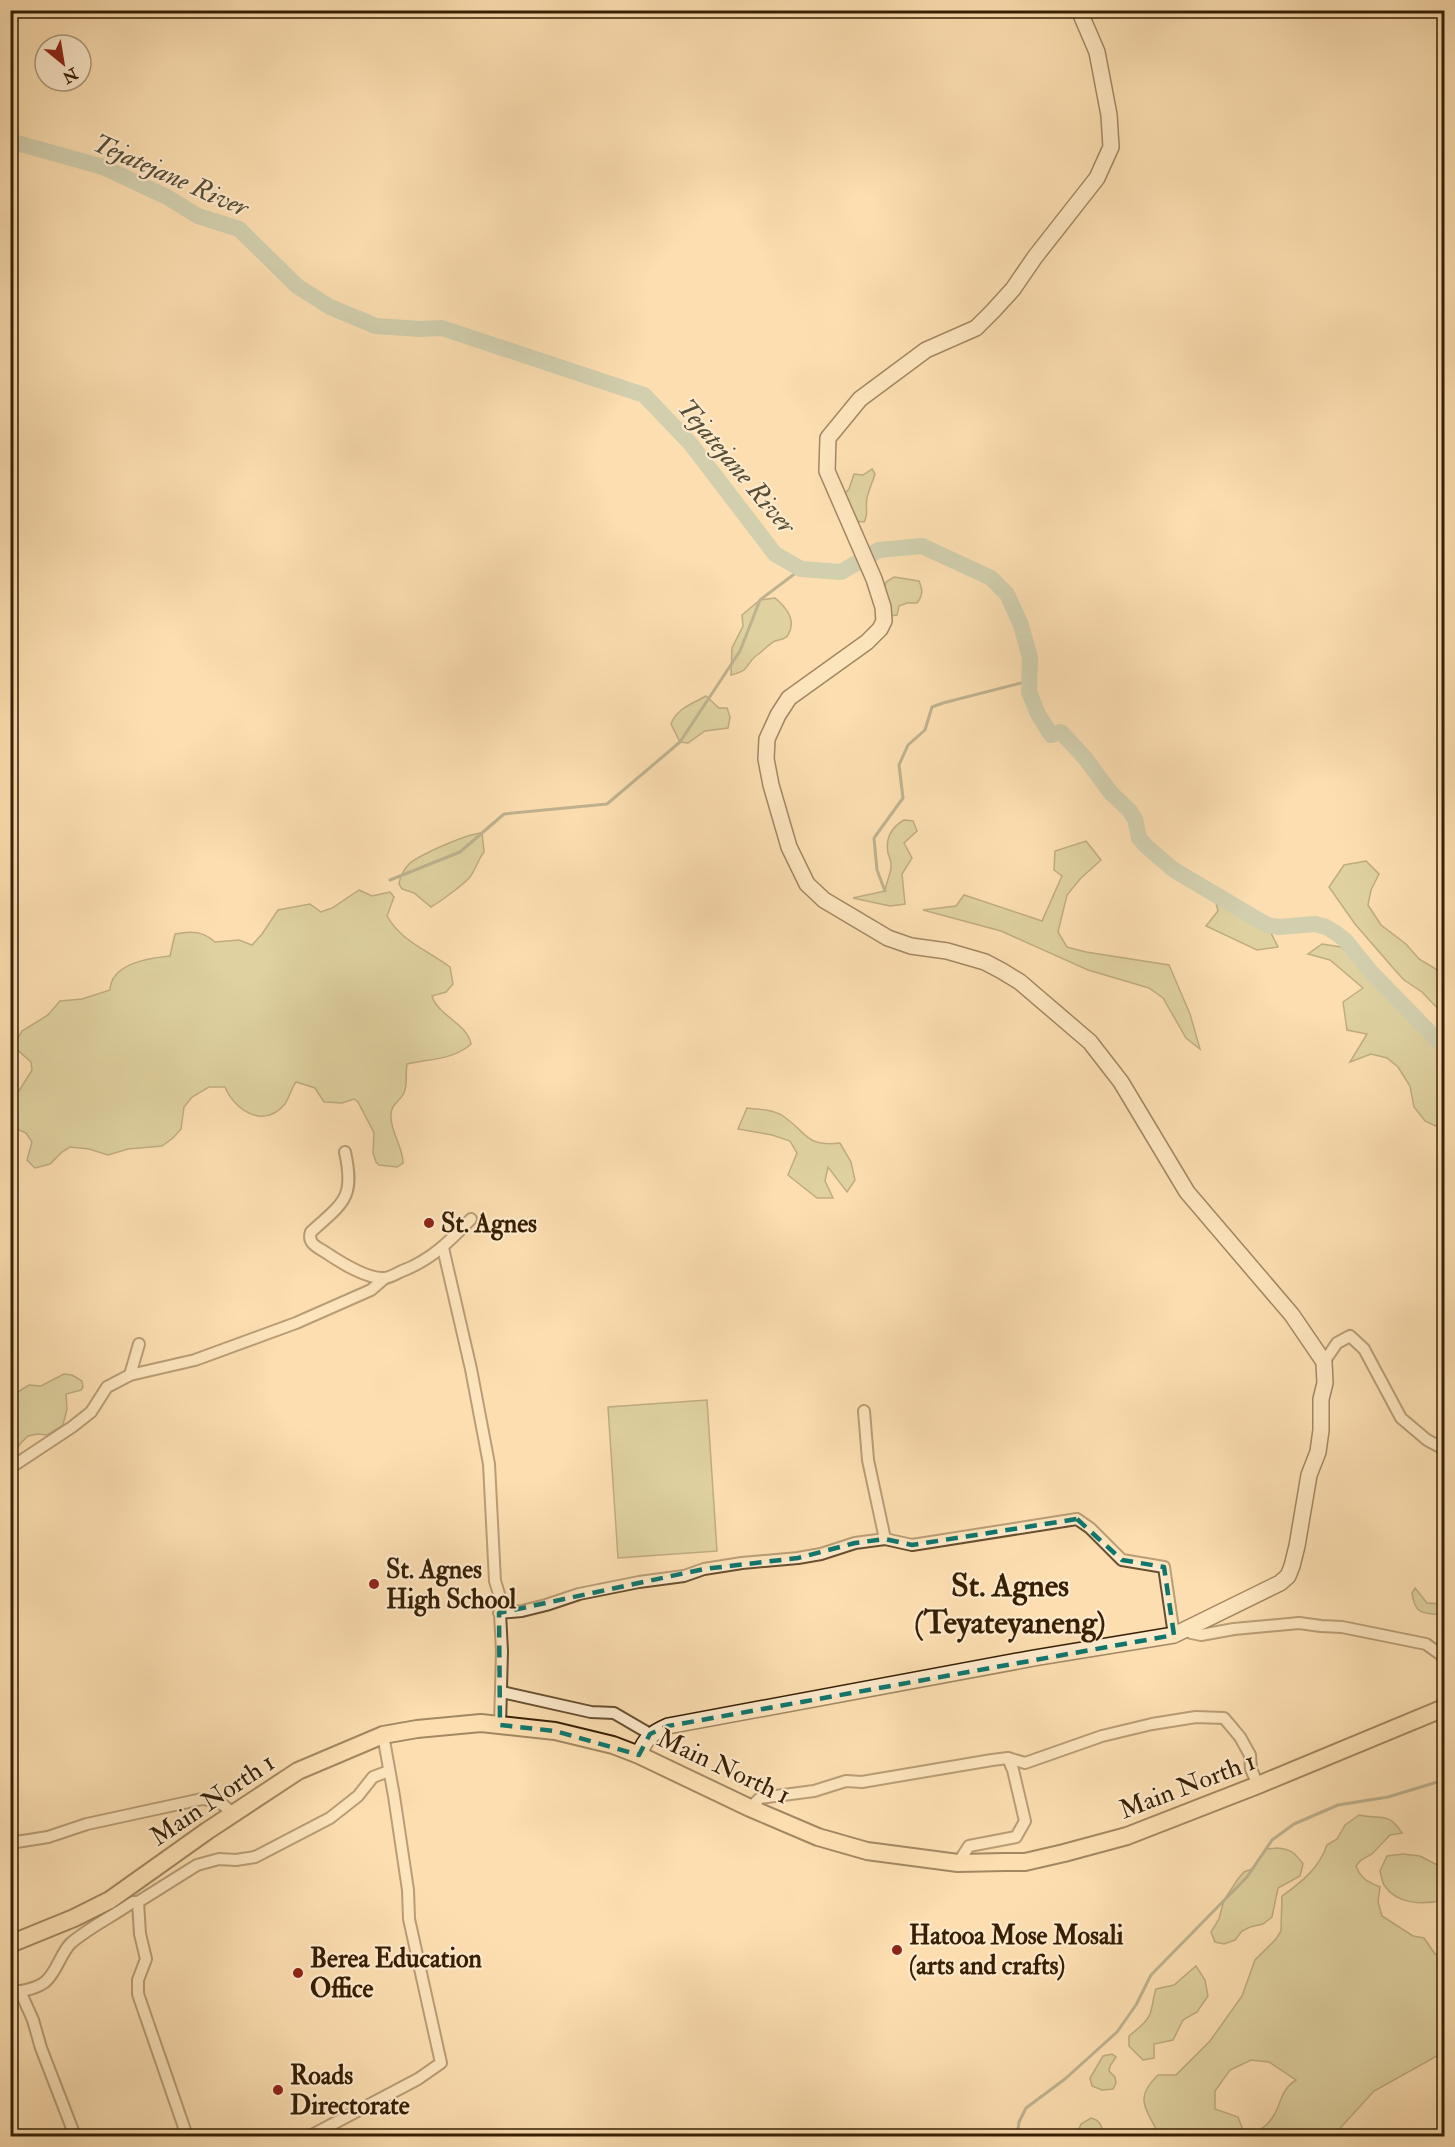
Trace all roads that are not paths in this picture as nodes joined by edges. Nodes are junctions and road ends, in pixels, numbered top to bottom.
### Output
1 (1079, 10) edge
2 (345, 1152) dead end
3 (471, 1219) dead end
4 (444, 1248) junction
5 (385, 1278) junction
6 (139, 1344) dead end
7 (1324, 1362) junction
8 (130, 1375) junction
9 (864, 1411) dead end
10 (1444, 1449) edge
11 (10, 1468) edge
12 (885, 1539) junction
13 (499, 1613) junction
14 (1181, 1632) junction
15 (1444, 1657) edge
16 (502, 1692) junction
17 (1444, 1708) edge
18 (500, 1725) junction
19 (651, 1734) junction
20 (383, 1735) junction
21 (639, 1755) junction
22 (1008, 1758) junction
23 (389, 1771) junction
24 (1258, 1785) junction
25 (750, 1808) junction
26 (233, 1813) junction
27 (10, 1843) edge
28 (958, 1863) junction
29 (138, 1902) junction
30 (10, 1944) edge
31 (15, 1992) edge
32 (75, 2136) edge
33 (187, 2136) edge
34 (310, 2136) edge

1 - 7 street
2 - 5 street
3 - 4 street
4 - 5 street
4 - 13 street
5 - 8 street
6 - 8 street
7 - 10 street
7 - 14 street
8 - 11 street
9 - 12 street
12 - 13 street
12 - 14 street
13 - 16 street
14 - 15 street
14 - 19 street
16 - 18 street
16 - 19 street
17 - 24 main road, Main North 1
18 - 20 main road, Main North 1
18 - 21 main road, Main North 1
19 - 21 street
20 - 23 street
20 - 26 main road, Main North 1
21 - 25 main road, Main North 1
22 - 24 street
22 - 25 street
22 - 28 street
23 - 29 street
23 - 34 street
24 - 28 main road, Main North 1
25 - 28 main road, Main North 1
26 - 27 street
26 - 30 main road, Main North 1
29 - 31 street
29 - 33 street
31 - 32 street

